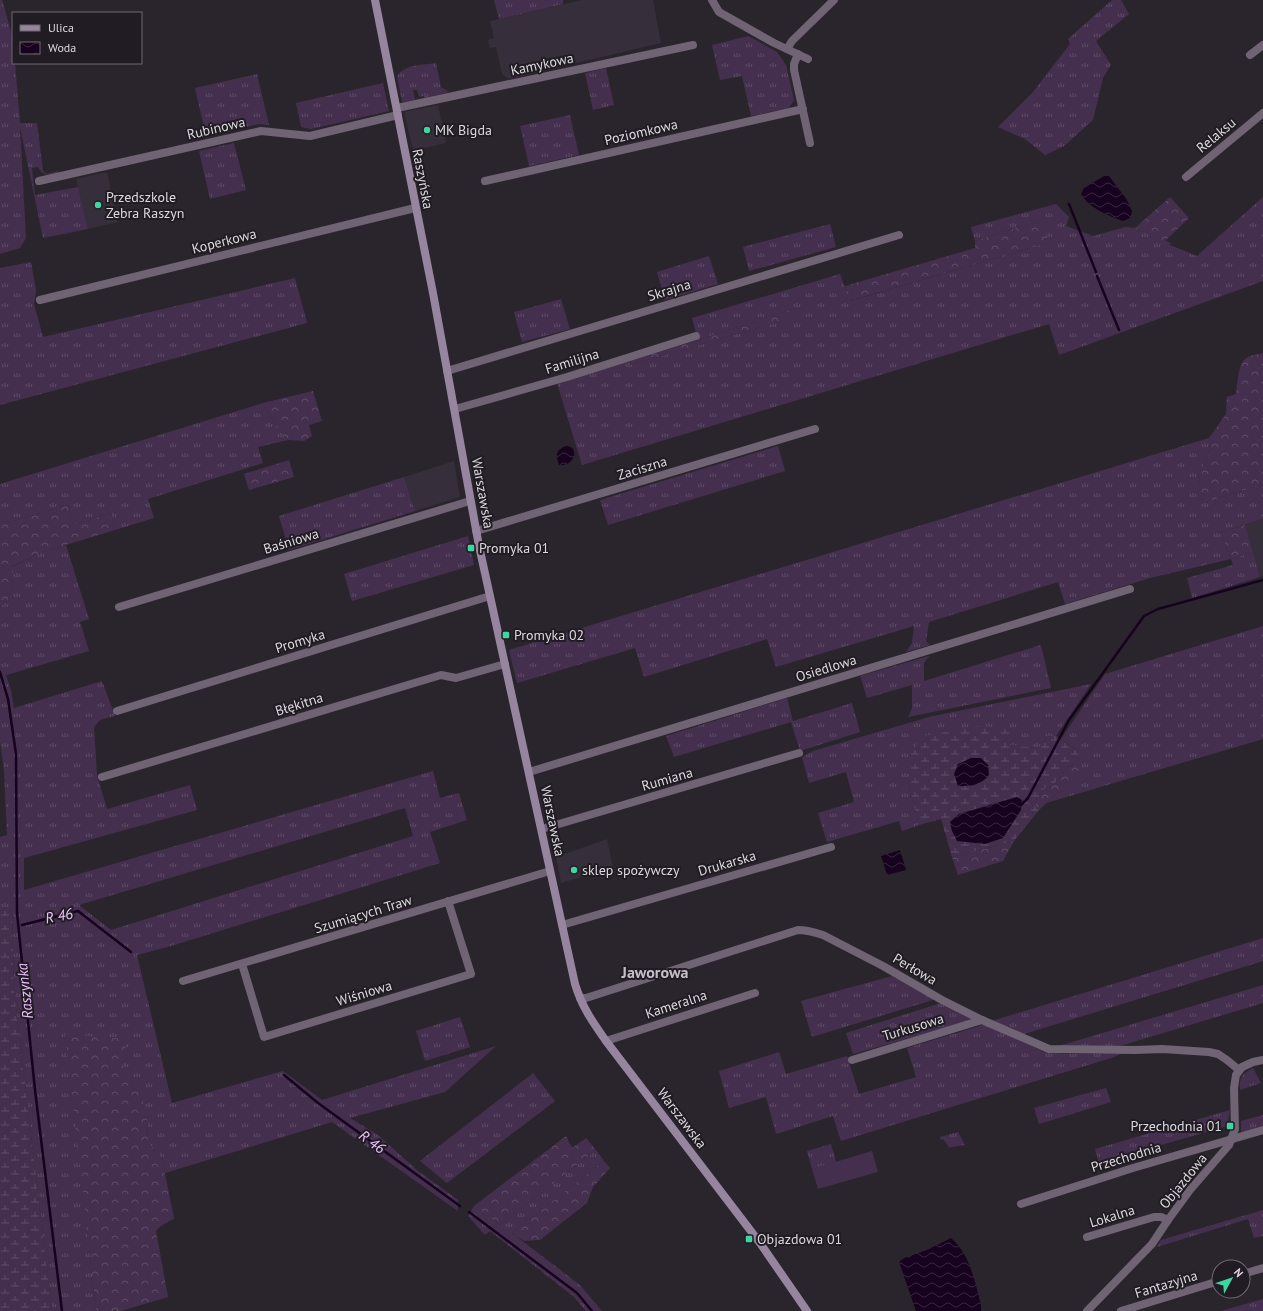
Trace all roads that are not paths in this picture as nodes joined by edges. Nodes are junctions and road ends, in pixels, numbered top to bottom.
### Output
1 (374, 0) edge
2 (834, 0) edge
3 (714, 1) edge
4 (1263, 44) edge
5 (694, 45) dead end
6 (787, 49) junction
7 (798, 54) junction
8 (1250, 56) dead end
9 (808, 59) dead end
10 (803, 109) junction
11 (397, 112) junction
12 (1263, 113) edge
13 (810, 143) dead end
14 (1186, 177) dead end
15 (39, 181) dead end
16 (485, 181) dead end
17 (415, 208) junction
18 (899, 235) dead end
19 (433, 293) joint
20 (40, 300) dead end
21 (696, 336) dead end
22 (447, 371) junction
23 (455, 409) junction
24 (815, 430) dead end
25 (470, 500) junction
26 (476, 531) junction
27 (1130, 589) dead end
28 (490, 596) junction
29 (119, 607) dead end
30 (505, 664) junction
31 (117, 711) dead end
32 (799, 753) dead end
33 (529, 772) junction
34 (102, 777) dead end
35 (542, 829) junction
36 (831, 847) dead end
37 (550, 871) junction
38 (448, 901) junction
39 (562, 926) junction
40 (242, 964) junction
41 (182, 981) dead end
42 (755, 993) dead end
43 (580, 998) junction
44 (982, 1020) junction
45 (606, 1040) junction
46 (852, 1060) dead end
47 (1263, 1060) edge
48 (1239, 1070) junction
49 (1263, 1130) edge
50 (1232, 1139) junction
51 (1021, 1204) dead end
52 (1168, 1220) junction
53 (1087, 1238) dead end
54 (1263, 1268) edge
55 (1251, 1272) edge
56 (1211, 1283) edge
57 (808, 1311) edge
58 (1087, 1311) edge
59 (1121, 1311) edge

1 - 11 street, Raszyńska
2 - 6 street
3 - 6 street
4 - 8 street
5 - 11 street, Kamykowa
6 - 7 street
7 - 9 street
7 - 10 street
10 - 13 street
10 - 16 street, Poziomkowa
11 - 15 street, Rubinowa
11 - 17 street, Raszyńska
12 - 14 street, Relaksu
17 - 19 street, Raszyńska
17 - 20 street, Koperkowa
18 - 22 street, Skrajna
19 - 22 street, Warszawska
21 - 23 street, Familijna
22 - 23 street, Warszawska
23 - 25 street, Warszawska
24 - 26 street, Zaciszna
25 - 26 street, Warszawska
25 - 29 street, Baśniowa
26 - 28 street, Warszawska
27 - 33 street, Osiedlowa
28 - 30 street, Warszawska
28 - 31 street, Promyka
30 - 33 street, Warszawska
30 - 34 street, Błękitna
32 - 35 street, Rumiana
33 - 35 street, Warszawska
35 - 37 street, Warszawska
36 - 39 street, Drukarska
37 - 38 street, Szumiących Traw
37 - 39 street, Warszawska
38 - 40 street, Szumiących Traw
38 - 40 street, Wiśniowa
39 - 43 street, Warszawska
40 - 41 street, Szumiących Traw
42 - 45 street, Kameralna
43 - 44 street, Perłowa
43 - 45 street, Warszawska
44 - 46 street, Turkusowa
44 - 48 street, Perłowa
45 - 57 street, Warszawska
47 - 48 street
48 - 50 street, Objazdowa
49 - 50 street, Przechodnia
50 - 51 street, Przechodnia
50 - 52 street, Objazdowa
52 - 53 street, Lokalna
52 - 58 street, Objazdowa
54 - 55 street
56 - 59 street, Fantazyjna

